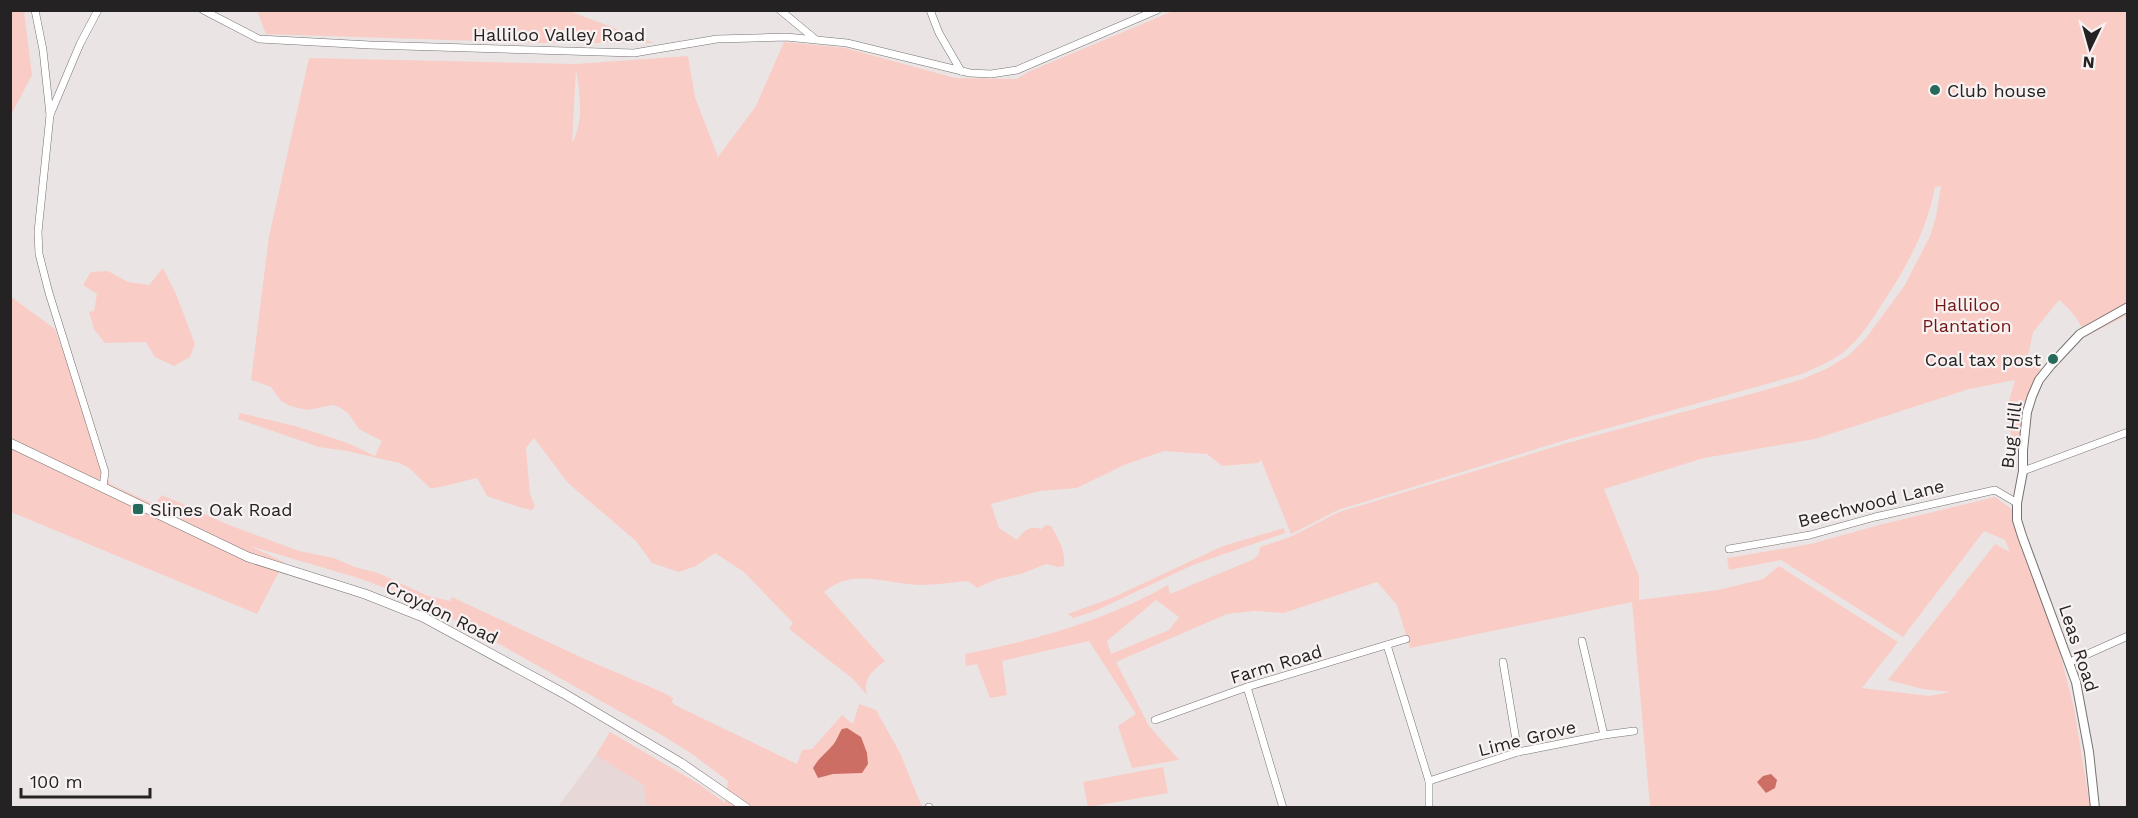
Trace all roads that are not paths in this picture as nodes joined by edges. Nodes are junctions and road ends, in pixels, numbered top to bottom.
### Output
1 (35, 10) edge
2 (98, 10) edge
3 (203, 10) edge
4 (780, 10) edge
5 (930, 10) edge
6 (1157, 10) edge
7 (815, 40) junction
8 (961, 70) junction
9 (47, 91) junction
10 (59, 92) junction
11 (50, 115) junction
12 (2127, 307) edge
13 (2127, 432) edge
14 (10, 443) edge
15 (2023, 471) junction
16 (103, 487) junction
17 (2017, 503) junction
18 (1729, 549) dead end
19 (2127, 636) edge
20 (1406, 639) dead end
21 (1582, 641) dead end
22 (1387, 645) junction
23 (1503, 662) dead end
24 (2070, 662) junction
25 (1247, 687) junction
26 (1155, 720) dead end
27 (1634, 731) dead end
28 (1604, 735) junction
29 (1518, 752) junction
30 (1429, 781) junction
31 (746, 807) edge
32 (1283, 807) edge
33 (1429, 807) edge
34 (2095, 807) edge

1 - 9 street
2 - 10 street
3 - 7 street, Halliloo Valley Road
4 - 7 street
5 - 8 street
6 - 8 street, Halliloo Valley Road
7 - 8 street, Halliloo Valley Road
9 - 10 street
9 - 11 street
10 - 11 street
11 - 16 street
12 - 15 street, Bug Hill
13 - 15 street
14 - 16 main road, Croydon Road
15 - 17 street, Bug Hill
16 - 31 main road, Croydon Road
17 - 18 street, Beechwood Lane
17 - 24 street, Leas Road
19 - 24 street
20 - 22 street, Farm Road
21 - 28 street
22 - 25 street, Farm Road
22 - 30 street
23 - 29 street
24 - 34 street, Leas Road
25 - 26 street, Farm Road
25 - 32 street
27 - 28 street, Lime Grove
28 - 29 street, Lime Grove
29 - 30 street, Lime Grove
30 - 33 street

